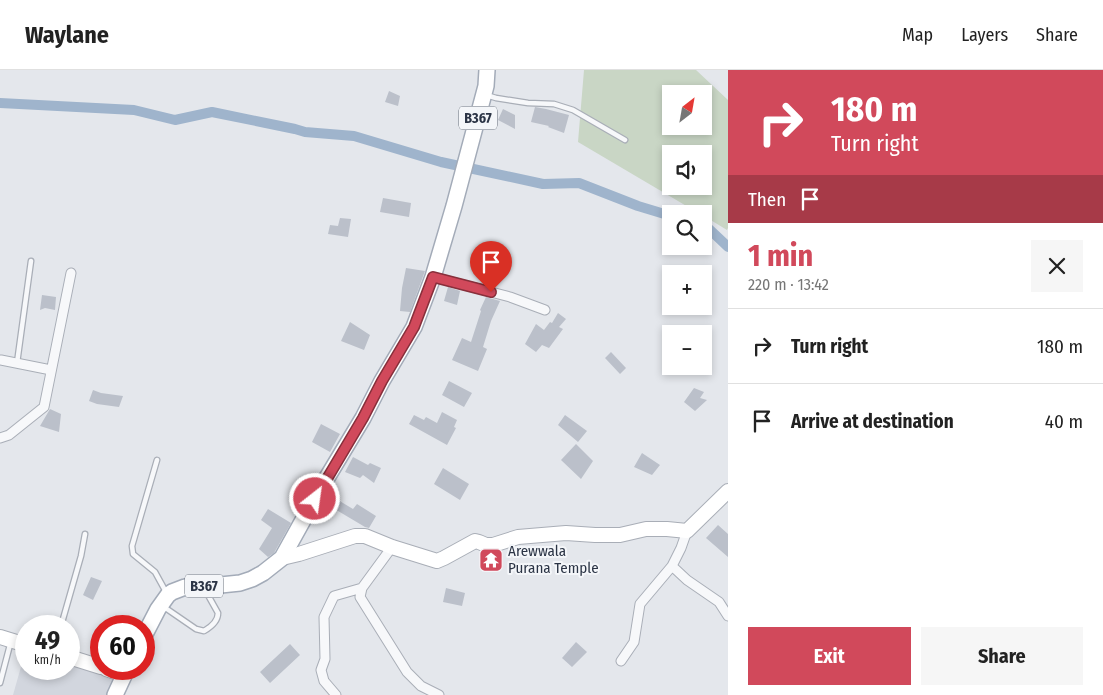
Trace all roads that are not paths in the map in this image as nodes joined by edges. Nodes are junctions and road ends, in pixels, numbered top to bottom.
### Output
1 (487, 70) edge
2 (484, 95) junction
3 (625, 140) dead end
4 (31, 261) dead end
5 (72, 272) dead end
6 (433, 277) junction
7 (545, 310) dead end
8 (1, 360) edge
9 (17, 363) junction
10 (52, 370) junction
11 (0, 438) edge
12 (156, 460) dead end
13 (728, 491) edge
14 (687, 532) junction
15 (85, 534) dead end
16 (392, 547) junction
17 (282, 558) junction
18 (672, 566) junction
19 (202, 586) junction
20 (362, 588) junction
21 (164, 600) junction
22 (64, 615) edge
23 (155, 616) edge
24 (728, 616) edge
25 (6, 639) edge
26 (621, 661) dead end
27 (122, 680) edge
28 (0, 684) edge
29 (115, 695) edge
30 (336, 695) edge
31 (440, 695) edge

1 - 2 main road, B367
2 - 3 lane
2 - 6 main road, B367
4 - 9 lane
5 - 10 street
6 - 7 street
6 - 17 main road, B367
8 - 9 street
9 - 10 street
10 - 11 street
12 - 21 lane
13 - 14 street
14 - 16 street
14 - 18 street
15 - 22 lane
16 - 17 street
16 - 20 street
17 - 19 main road, B367
18 - 24 street
18 - 26 street
19 - 21 main road, B367
19 - 21 lane
20 - 30 street
20 - 31 street
21 - 23 main road
25 - 28 lane
27 - 29 main road

